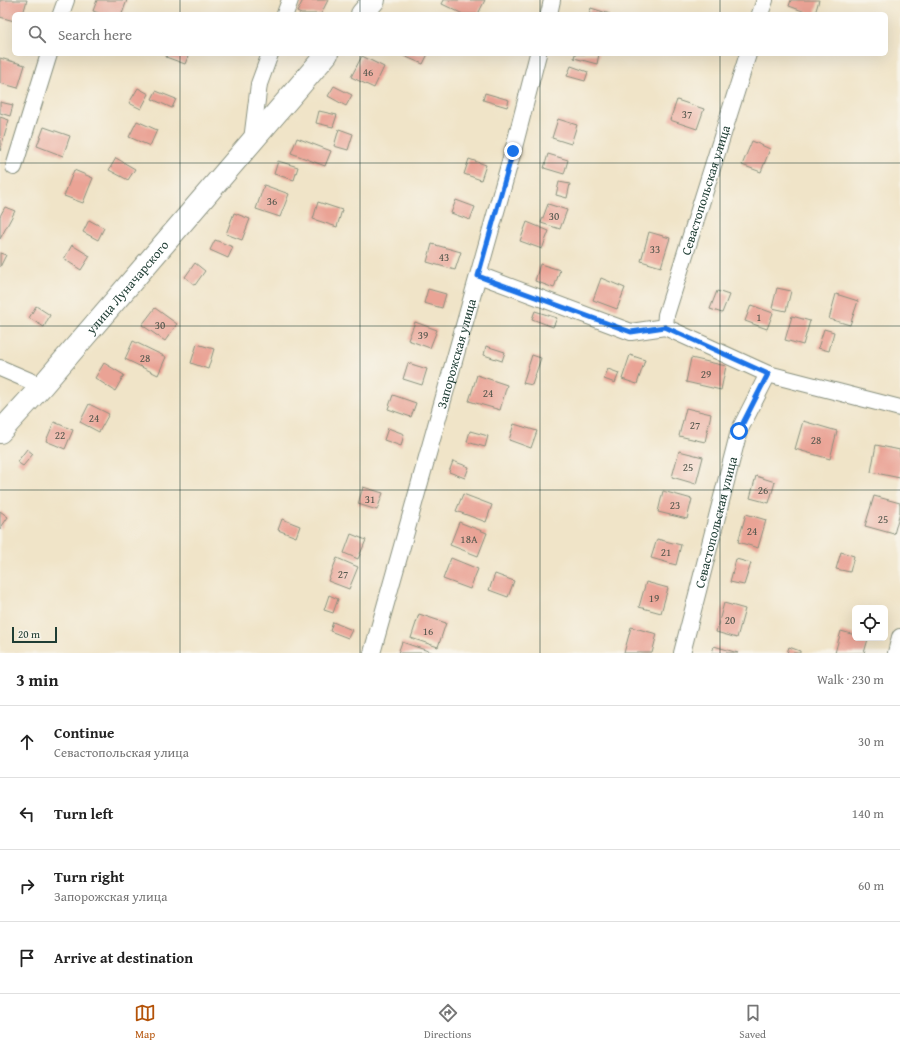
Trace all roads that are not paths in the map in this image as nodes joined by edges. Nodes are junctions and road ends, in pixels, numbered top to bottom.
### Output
1 (66, 0) edge
2 (290, 0) edge
3 (374, 0) edge
4 (552, 0) edge
5 (765, 0) edge
6 (62, 12) edge
7 (285, 12) edge
8 (364, 12) edge
9 (549, 12) edge
10 (761, 12) edge
11 (48, 56) edge
12 (269, 56) edge
13 (325, 56) edge
14 (537, 56) edge
15 (747, 56) edge
16 (252, 140) junction
17 (14, 166) dead end
18 (478, 276) junction
19 (665, 327) junction
20 (0, 368) edge
21 (768, 374) junction
22 (42, 386) junction
23 (900, 408) edge
24 (0, 432) edge
25 (900, 638) edge
26 (372, 653) edge
27 (682, 653) edge
28 (896, 653) edge

1 - 6 street
2 - 7 street
3 - 8 main road
4 - 9 street
5 - 10 street
11 - 17 street
12 - 16 street
13 - 16 main road, улица Луначарского
14 - 18 street, Запорожская улица
15 - 19 street, Севастопольская улица
16 - 22 main road, улица Луначарского
18 - 19 street
18 - 26 street, Запорожская улица
19 - 21 street
20 - 22 street
21 - 23 street
21 - 27 street, Севастопольская улица
22 - 24 main road, улица Луначарского
25 - 28 street

